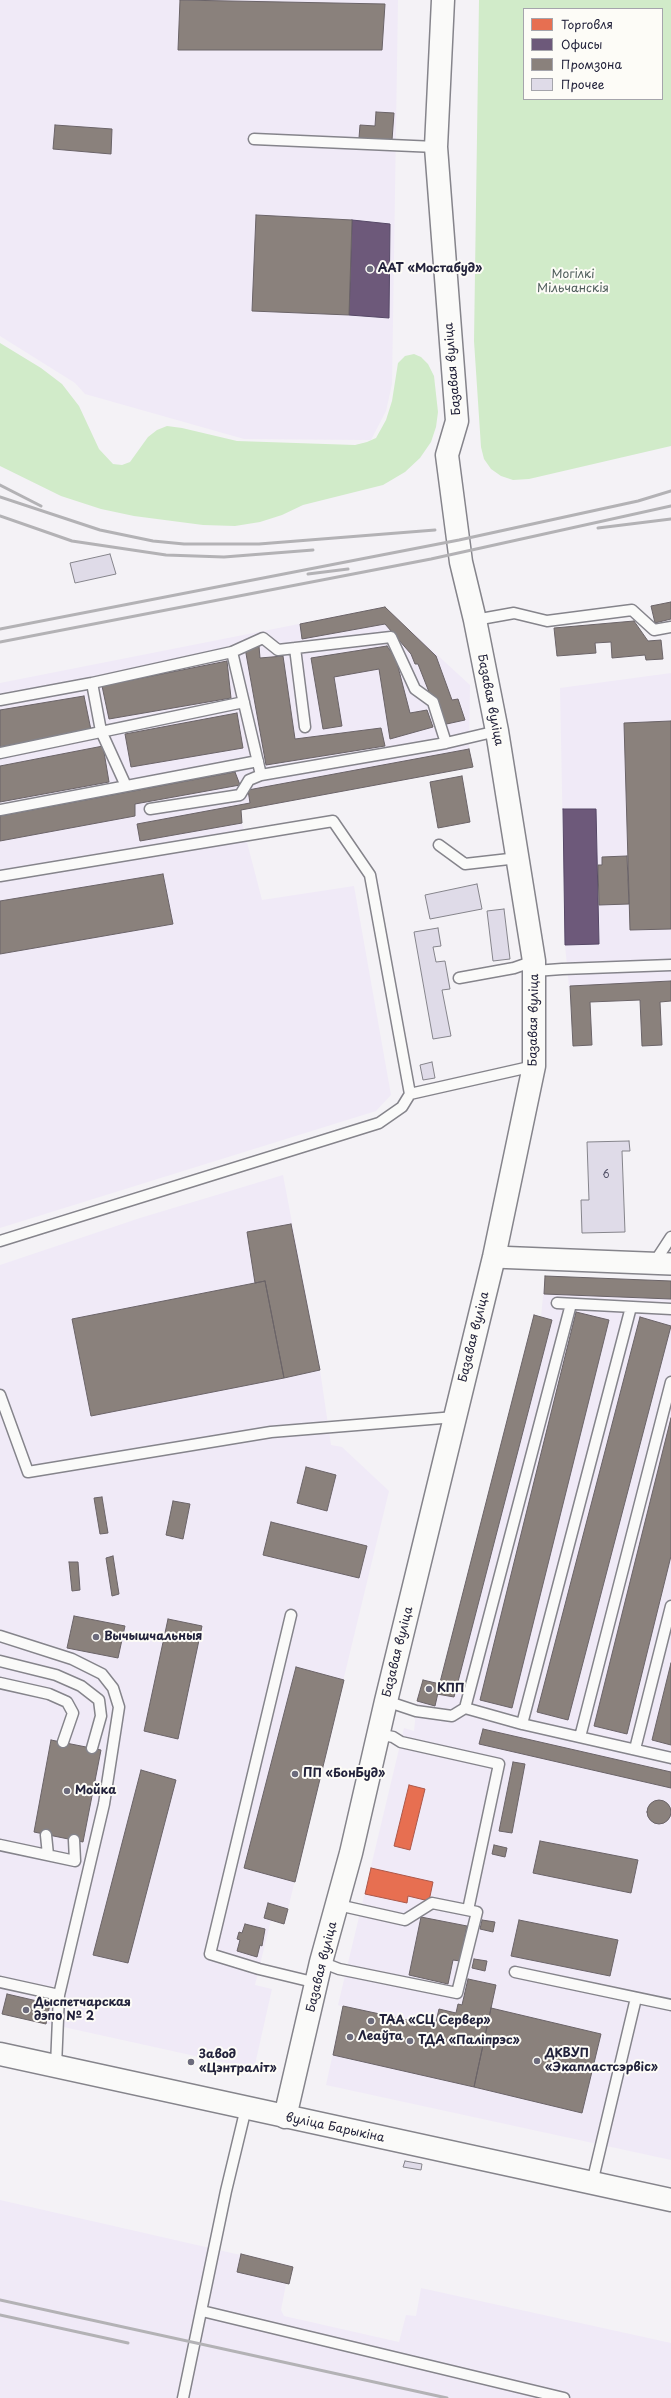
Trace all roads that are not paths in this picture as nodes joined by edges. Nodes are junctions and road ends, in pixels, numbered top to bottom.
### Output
1 (443, 0) edge
2 (254, 139) dead end
3 (436, 147) junction
4 (475, 620) junction
5 (671, 627) edge
6 (295, 648) junction
7 (232, 652) junction
8 (92, 683) junction
9 (0, 700) edge
10 (244, 702) junction
11 (305, 727) dead end
12 (101, 731) junction
13 (497, 731) junction
14 (446, 743) junction
15 (0, 753) edge
16 (258, 761) junction
17 (261, 775) junction
18 (126, 786) junction
19 (150, 809) dead end
20 (0, 810) edge
21 (439, 845) dead end
22 (518, 858) junction
23 (0, 876) edge
24 (671, 965) edge
25 (535, 966) junction
26 (459, 978) dead end
27 (534, 1066) junction
28 (410, 1094) junction
29 (671, 1237) edge
30 (0, 1241) edge
31 (494, 1257) junction
32 (663, 1263) edge
33 (557, 1303) dead end
34 (571, 1304) junction
35 (631, 1307) junction
36 (671, 1309) edge
37 (671, 1382) edge
38 (0, 1395) edge
39 (455, 1417) junction
40 (671, 1606) edge
41 (291, 1616) dead end
42 (0, 1636) edge
43 (0, 1661) edge
44 (0, 1682) edge
45 (386, 1701) junction
46 (465, 1708) junction
47 (522, 1724) junction
48 (378, 1734) junction
49 (580, 1737) junction
50 (63, 1742) dead end
51 (92, 1748) dead end
52 (635, 1749) junction
53 (671, 1758) edge
54 (46, 1835) dead end
55 (74, 1840) dead end
56 (0, 1845) edge
57 (48, 1855) junction
58 (338, 1906) junction
59 (468, 1910) junction
60 (321, 1962) junction
61 (515, 1972) dead end
62 (0, 1982) edge
63 (317, 1983) junction
64 (59, 1994) junction
65 (636, 1998) junction
66 (671, 2005) edge
67 (0, 2054) edge
68 (56, 2066) junction
69 (246, 2108) junction
70 (285, 2117) junction
71 (592, 2183) junction
72 (671, 2200) edge
73 (202, 2311) junction
74 (182, 2398) edge
75 (564, 2398) edge

1 - 3 street, Базавая вуліца
2 - 3 lane
3 - 4 street, Базавая вуліца
4 - 5 lane
4 - 13 street, Базавая вуліца
6 - 7 lane
6 - 11 lane
6 - 14 lane
7 - 8 lane
7 - 10 lane
8 - 9 lane
8 - 12 lane
10 - 12 lane
10 - 16 lane
12 - 15 lane
12 - 18 lane
13 - 14 lane
13 - 22 street, Базавая вуліца
14 - 17 lane
16 - 17 lane
16 - 18 lane
17 - 19 lane
18 - 20 lane
21 - 22 lane
22 - 25 street, Базавая вуліца
23 - 28 lane
24 - 25 lane
25 - 26 lane
25 - 27 street, Базавая вуліца
27 - 28 lane
27 - 31 street, Базавая вуліца
28 - 30 lane
29 - 32 lane
31 - 32 street
31 - 39 street, Базавая вуліца
33 - 34 lane
34 - 35 lane
34 - 46 lane
35 - 36 lane
35 - 47 lane
37 - 49 lane
38 - 39 lane
39 - 45 street, Базавая вуліца
40 - 52 lane
41 - 63 lane
42 - 64 lane
43 - 51 lane
44 - 50 lane
45 - 46 lane
45 - 48 street, Базавая вуліца
46 - 47 lane
47 - 49 lane
48 - 58 street, Базавая вуліца
48 - 59 lane
49 - 52 lane
52 - 53 lane
54 - 57 lane
55 - 57 lane
56 - 57 lane
58 - 59 lane
58 - 60 street, Базавая вуліца
59 - 60 lane
60 - 63 street, Базавая вуліца
61 - 65 lane
62 - 64 lane
63 - 70 street, Базавая вуліца
64 - 68 lane
65 - 66 lane
65 - 71 lane
67 - 68 street, вуліца Барыкіна
68 - 69 street, вуліца Барыкіна
69 - 70 street, вуліца Барыкіна
69 - 73 lane
70 - 71 street, вуліца Барыкіна
71 - 72 street, вуліца Барыкіна
73 - 74 lane
73 - 75 lane

